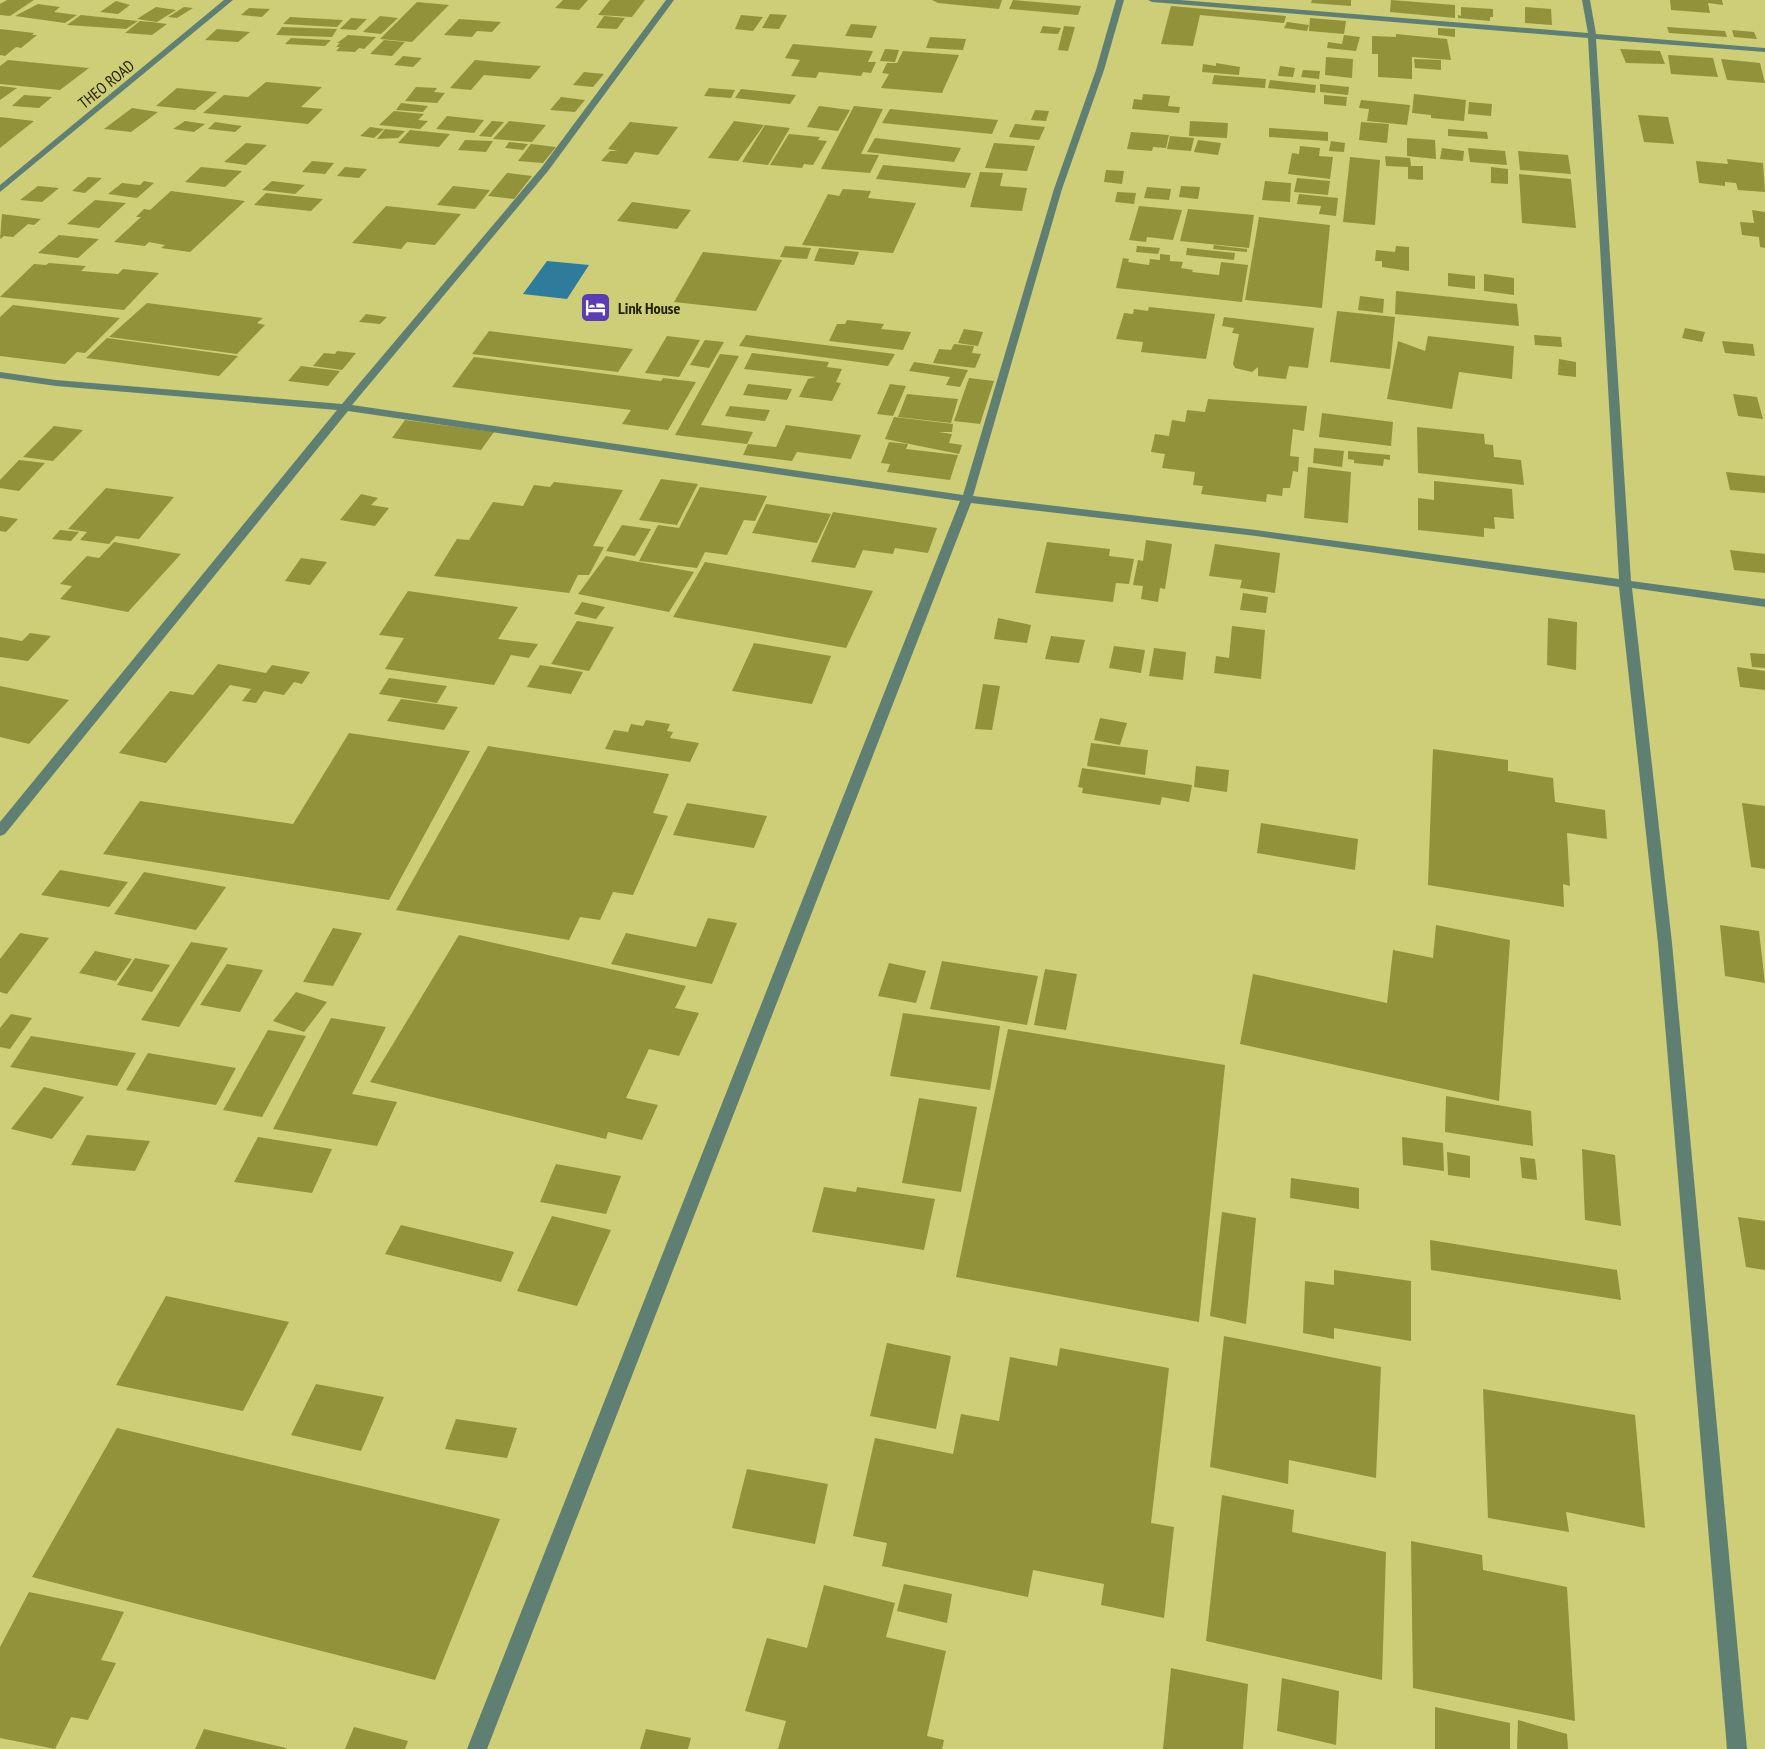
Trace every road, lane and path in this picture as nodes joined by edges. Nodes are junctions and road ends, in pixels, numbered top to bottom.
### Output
1 (229, 0) edge
2 (670, 0) edge
3 (1121, 0) edge
4 (1152, 0) edge
5 (1586, 0) edge
6 (1592, 35) junction
7 (1765, 50) edge
8 (0, 189) edge
9 (0, 375) edge
10 (345, 407) junction
11 (967, 499) junction
12 (1625, 583) junction
13 (1765, 603) edge
14 (0, 831) edge
15 (477, 1749) edge
16 (1737, 1749) edge

1 - 8 street, THEO ROAD
2 - 10 street
3 - 11 street
4 - 6 street
5 - 6 street
6 - 7 street
6 - 12 street
9 - 10 street
10 - 11 street
10 - 14 street
11 - 12 street
11 - 15 street
12 - 13 street
12 - 16 street

